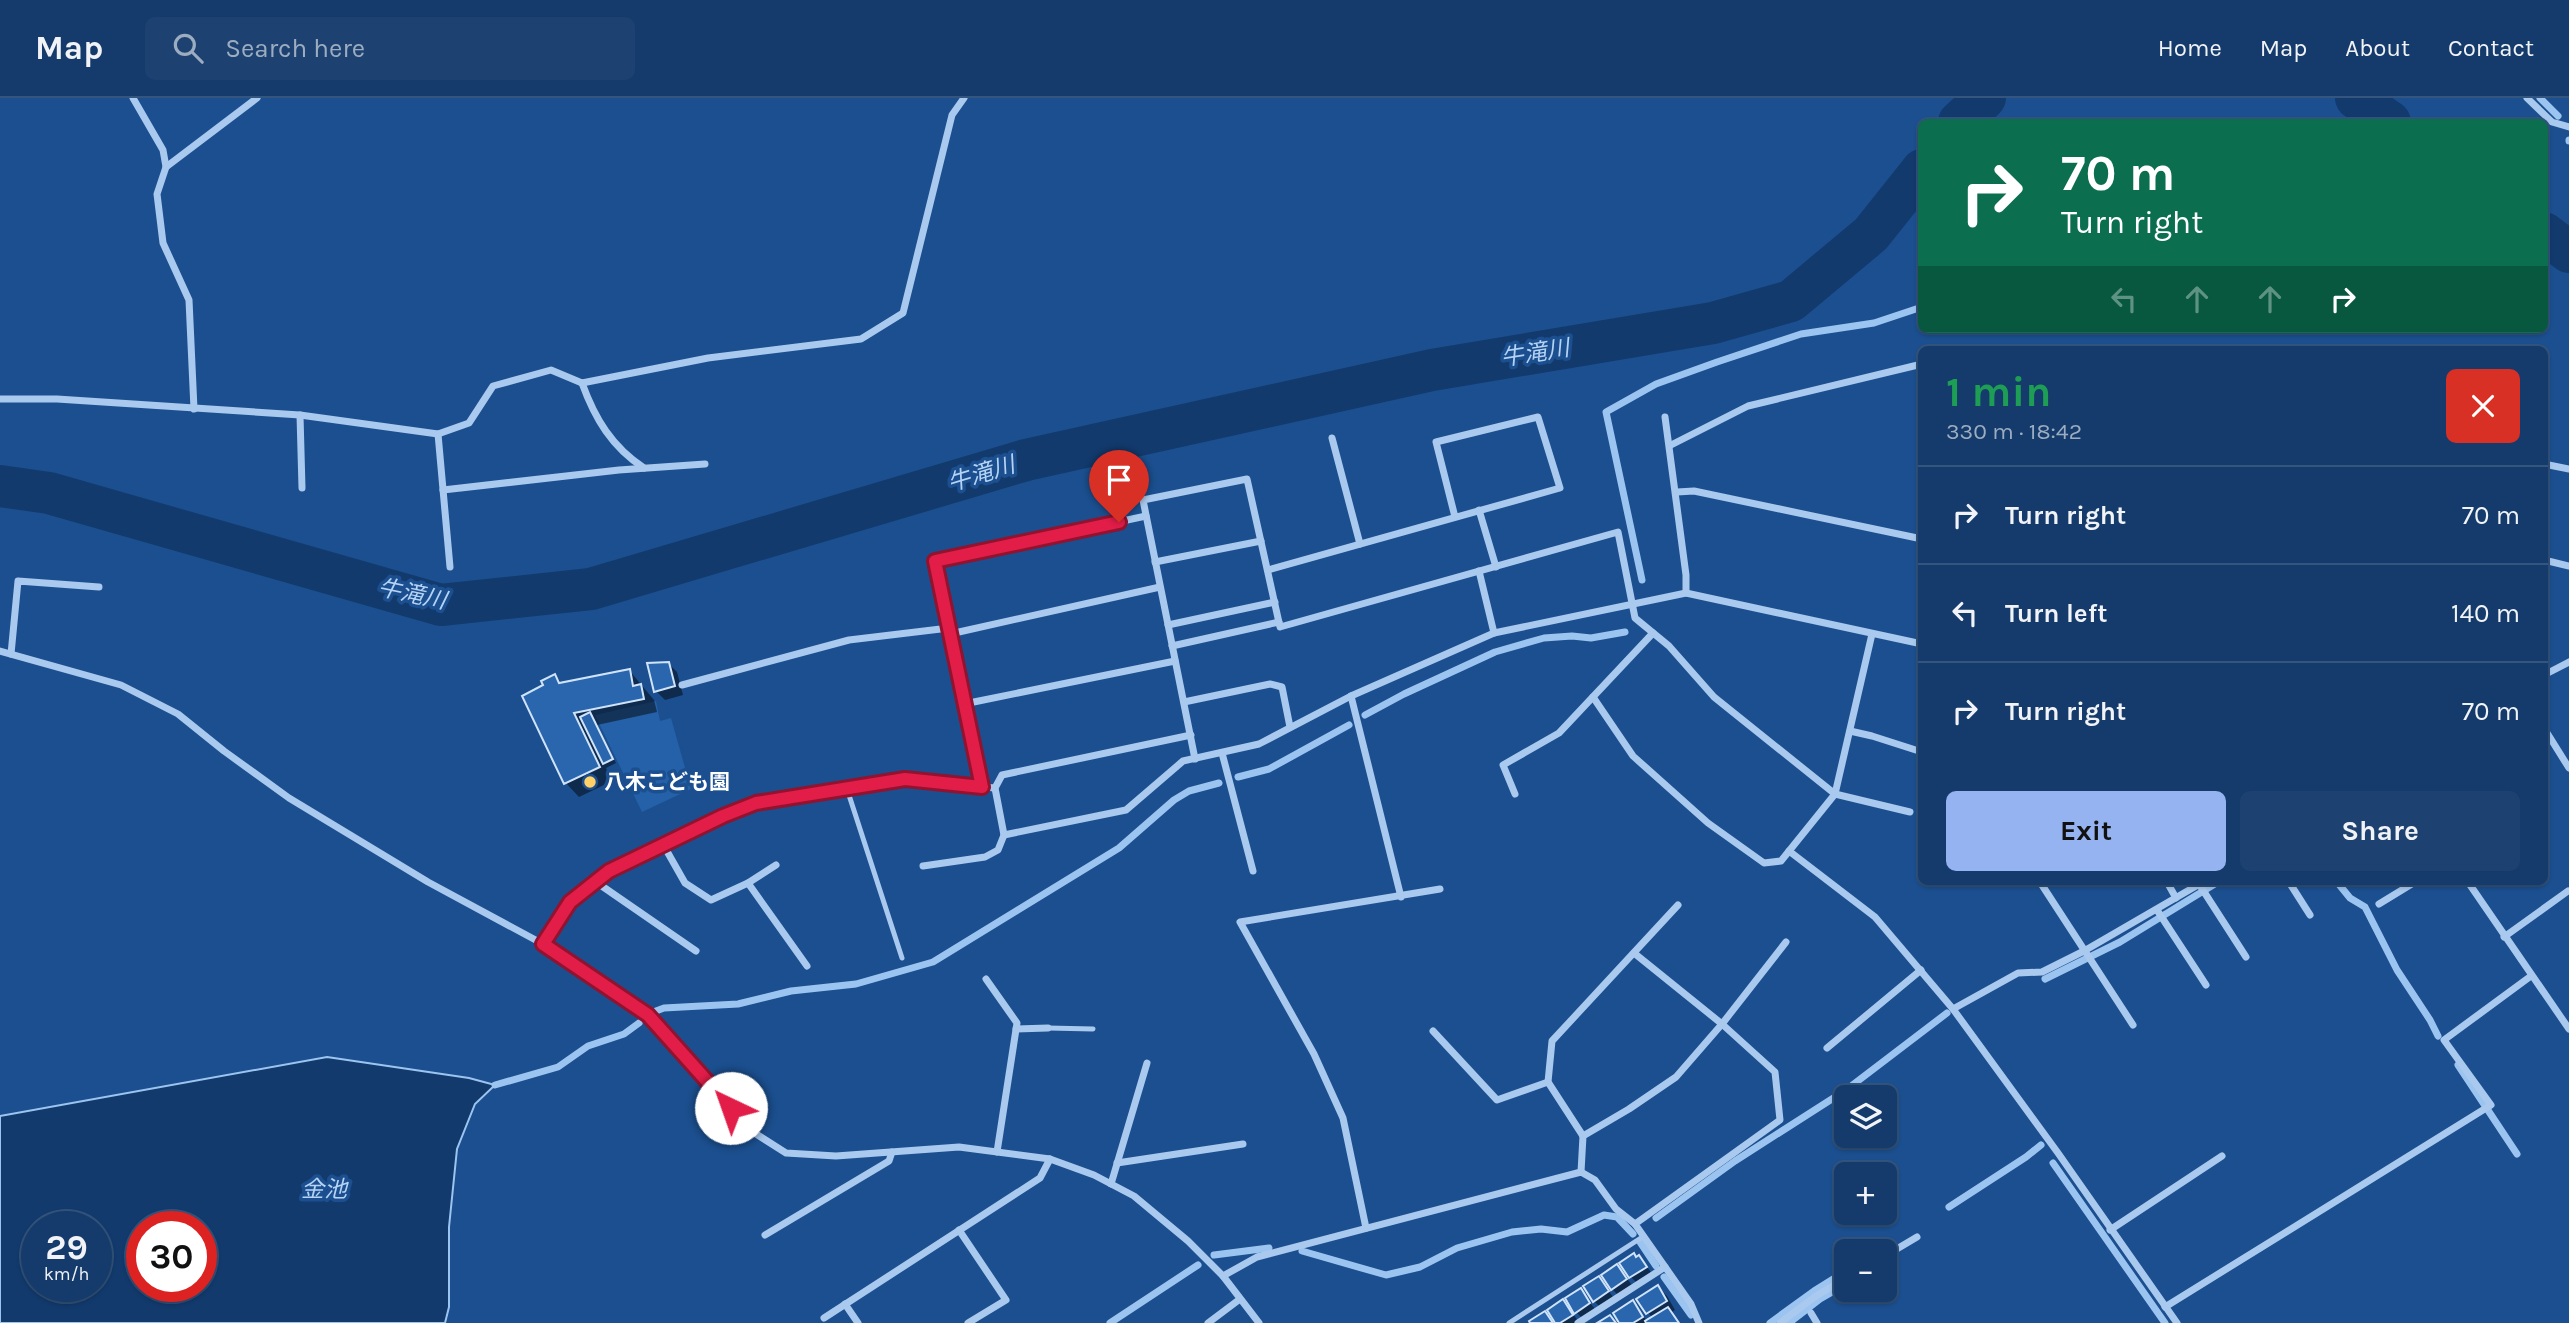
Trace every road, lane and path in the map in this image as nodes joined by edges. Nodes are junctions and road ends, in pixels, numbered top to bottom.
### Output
1 (133, 98) edge
2 (257, 98) edge
3 (964, 98) edge
4 (2527, 98) edge
5 (2569, 127) edge
6 (166, 167) junction
7 (1918, 365) edge
8 (582, 383) junction
9 (0, 399) edge
10 (194, 408) junction
11 (300, 415) junction
12 (1665, 417) dead end
13 (438, 434) junction
14 (1332, 438) dead end
15 (1671, 445) junction
16 (705, 464) dead end
17 (2548, 465) edge
18 (645, 468) junction
19 (2569, 469) edge
20 (302, 488) dead end
21 (443, 490) junction
22 (1677, 492) junction
23 (1479, 510) junction
24 (1146, 516) junction
25 (1455, 517) junction
26 (1918, 538) edge
27 (1261, 541) junction
28 (1360, 544) junction
29 (2548, 561) edge
30 (1155, 562) junction
31 (2569, 566) edge
32 (450, 567) dead end
33 (1496, 567) junction
34 (1268, 570) junction
35 (1479, 571) junction
36 (99, 587) dead end
37 (1160, 587) junction
38 (1686, 593) junction
39 (1275, 602) junction
40 (1631, 606) junction
41 (1279, 622) junction
42 (1168, 625) junction
43 (950, 631) junction
44 (1494, 633) junction
45 (1653, 633) junction
46 (1872, 634) junction
47 (1918, 643) edge
48 (1172, 646) junction
49 (0, 651) edge
50 (11, 654) junction
51 (1175, 661) junction
52 (2569, 662) edge
53 (2548, 673) edge
54 (681, 685) dead end
55 (1351, 696) junction
56 (1593, 697) junction
57 (1184, 702) junction
58 (964, 704) junction
59 (1290, 727) junction
60 (1850, 732) junction
61 (2548, 734) edge
62 (1191, 735) junction
63 (1918, 751) edge
64 (1222, 753) junction
65 (1195, 759) junction
66 (2569, 768) edge
67 (982, 787) junction
68 (995, 788) junction
69 (847, 789) junction
70 (1516, 794) dead end
71 (1835, 794) junction
72 (1910, 812) dead end
73 (1004, 835) junction
74 (664, 846) junction
75 (1790, 851) junction
76 (776, 865) dead end
77 (923, 866) dead end
78 (1254, 871) dead end
79 (596, 882) junction
80 (748, 883) junction
81 (2042, 885) edge
82 (2169, 885) edge
83 (2198, 885) edge
84 (2202, 885) edge
85 (2291, 885) edge
86 (2410, 885) edge
87 (2470, 885) edge
88 (1440, 890) dead end
89 (2568, 891) edge
90 (1401, 897) junction
91 (2176, 898) junction
92 (2379, 904) dead end
93 (1678, 905) dead end
94 (2157, 910) junction
95 (2310, 915) dead end
96 (2504, 937) junction
97 (1786, 942) dead end
98 (543, 944) junction
99 (696, 951) dead end
100 (2084, 951) junction
101 (1634, 953) junction
102 (2246, 957) dead end
103 (902, 958) dead end
104 (807, 966) dead end
105 (1921, 970) junction
106 (2531, 976) junction
107 (986, 979) dead end
108 (2206, 985) dead end
109 (1953, 1009) junction
110 (2567, 1023) edge
111 (1722, 1024) junction
112 (2133, 1025) dead end
113 (1016, 1028) junction
114 (1048, 1028) joint
115 (1093, 1029) dead end
116 (1433, 1031) dead end
117 (1826, 1048) dead end
118 (1147, 1063) dead end
119 (1548, 1082) junction
120 (1583, 1136) junction
121 (1243, 1144) dead end
122 (997, 1152) junction
123 (892, 1153) junction
124 (2222, 1156) dead end
125 (1050, 1159) junction
126 (1117, 1163) junction
127 (1581, 1172) junction
128 (1111, 1184) junction
129 (1635, 1224) junction
130 (1366, 1228) junction
131 (959, 1230) junction
132 (2110, 1230) junction
133 (765, 1235) dead end
134 (1644, 1236) junction
135 (1917, 1237) dead end
136 (1897, 1249) edge
137 (1665, 1267) junction
138 (1223, 1276) junction
139 (1834, 1285) edge
140 (1240, 1299) junction
141 (845, 1304) junction
142 (2165, 1307) junction
143 (1811, 1312) dead end
144 (824, 1318) dead end
145 (858, 1323) edge
146 (968, 1323) edge
147 (1208, 1323) edge
148 (1259, 1323) edge
149 (1509, 1323) edge
150 (1578, 1323) edge
151 (1699, 1323) edge
152 (1780, 1323) edge
153 (1817, 1323) edge
154 (2177, 1323) edge

1 - 6 street
2 - 6 street
3 - 8 street
4 - 5 street
6 - 10 street
7 - 15 street
8 - 13 street
8 - 18 street
9 - 10 street
10 - 11 street
11 - 13 street
11 - 20 street
12 - 15 street
13 - 21 street
14 - 28 street
15 - 22 street
16 - 18 street
17 - 19 street
18 - 21 street
21 - 32 street
22 - 26 street
22 - 38 street
23 - 25 street
23 - 25 street
23 - 33 street
24 - 27 street
24 - 30 street
24 - 43 street
25 - 28 street
27 - 30 street
27 - 34 street
28 - 34 street
29 - 31 street
30 - 37 street
33 - 35 street
33 - 40 street
34 - 39 street
35 - 41 street
35 - 44 street
36 - 50 street
37 - 42 street
37 - 43 street
38 - 40 street
38 - 46 street
39 - 41 street
39 - 42 street
40 - 44 street
40 - 45 street
41 - 48 street
42 - 48 street
43 - 54 street
43 - 58 street
44 - 55 street
45 - 56 street
45 - 71 street
46 - 47 street
46 - 60 street
48 - 51 street
49 - 50 street
50 - 98 street
51 - 57 street
51 - 58 street
52 - 53 street
55 - 59 street
55 - 90 street
56 - 70 street
56 - 75 street
57 - 59 street
57 - 62 street
58 - 67 street
59 - 64 street
60 - 63 street
60 - 71 street
61 - 66 street
62 - 65 street
62 - 68 street
64 - 65 street
64 - 78 street
65 - 73 street
67 - 68 street
67 - 69 street
68 - 73 street
69 - 74 street
69 - 103 lane
71 - 72 street
71 - 75 street
73 - 77 street
74 - 79 street
74 - 80 street
75 - 105 street
76 - 80 street
79 - 98 street
79 - 99 street
80 - 104 street
81 - 100 street
82 - 91 street
83 - 91 street
84 - 102 street
85 - 95 street
86 - 92 street
87 - 96 street
88 - 90 street
89 - 96 street
90 - 130 street
91 - 94 street
93 - 101 street
94 - 100 street
94 - 108 street
96 - 106 street
97 - 111 street
98 - 123 street
100 - 109 street
100 - 112 street
101 - 111 street
101 - 119 street
105 - 109 street
105 - 117 street
106 - 110 street
106 - 142 street
107 - 113 street
109 - 132 street
111 - 120 street
111 - 129 street
113 - 114 street
113 - 122 street
114 - 115 lane
116 - 119 street
118 - 126 street
119 - 120 street
120 - 127 street
121 - 126 street
122 - 123 street
122 - 125 street
123 - 133 street
124 - 132 street
125 - 128 street
125 - 131 street
126 - 128 street
127 - 129 street
127 - 130 street
128 - 138 street
129 - 134 street
130 - 138 street
131 - 141 street
131 - 146 street
132 - 142 street
134 - 137 street
134 - 149 lane
135 - 136 street
137 - 150 street
137 - 151 street
138 - 140 street
139 - 152 street
140 - 147 street
140 - 148 street
141 - 144 street
141 - 145 street
142 - 154 street
143 - 153 street

